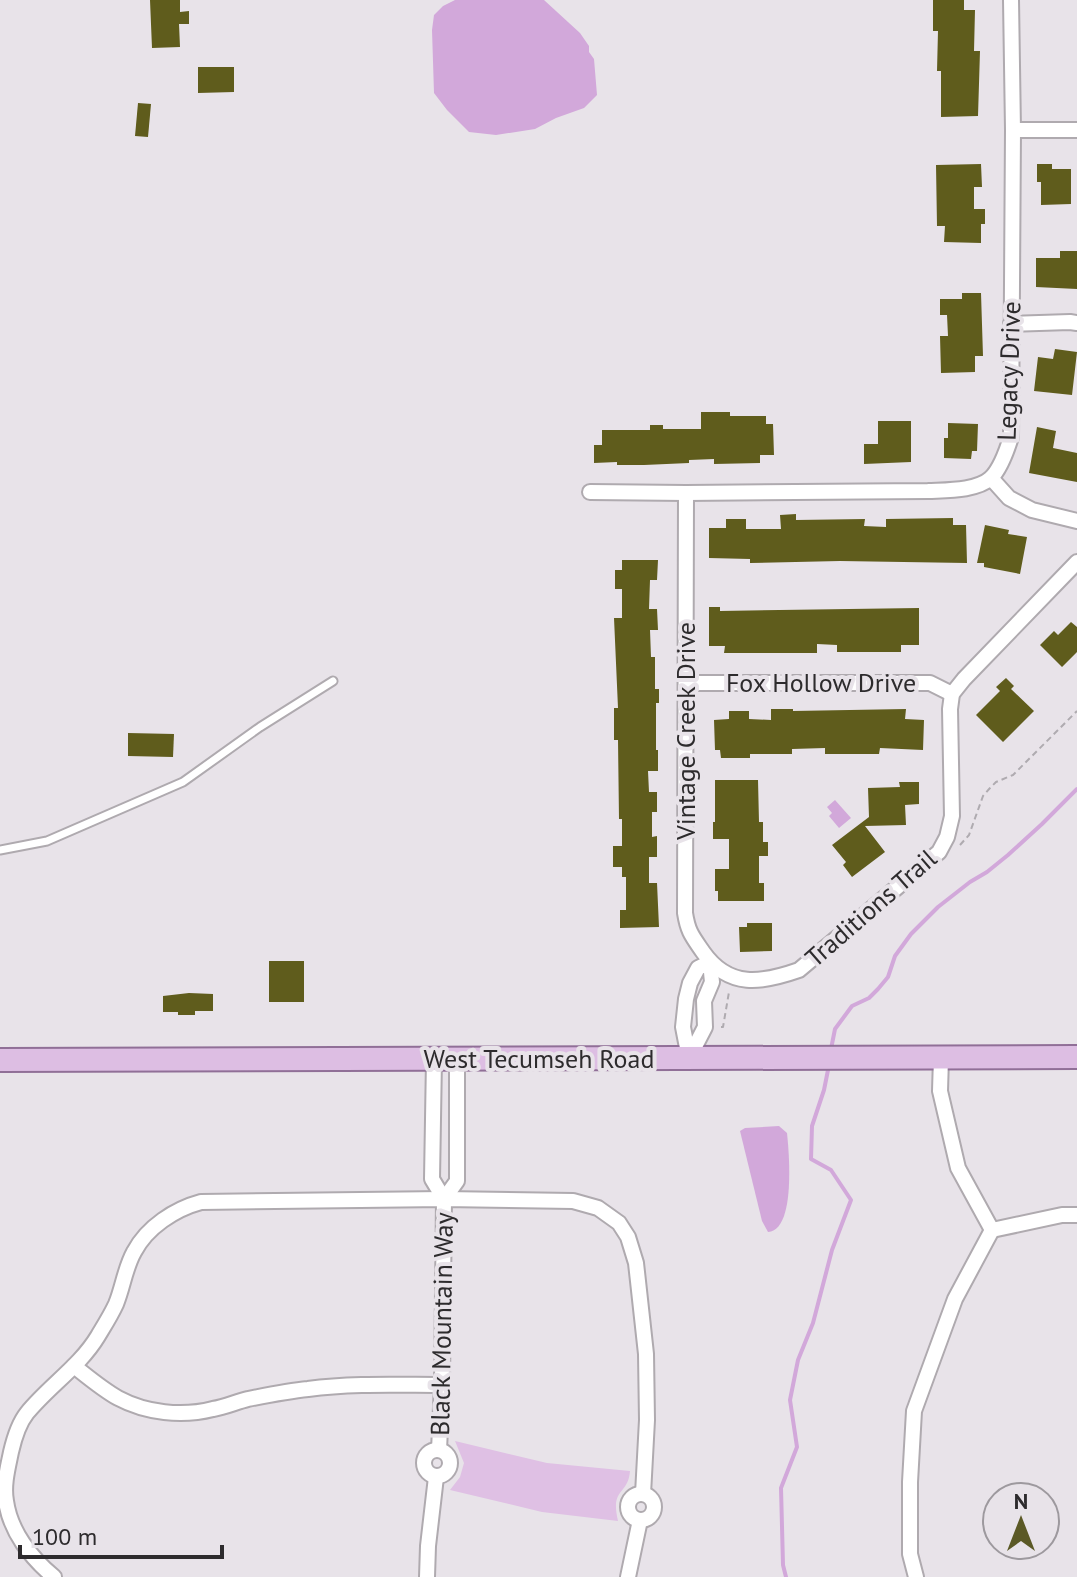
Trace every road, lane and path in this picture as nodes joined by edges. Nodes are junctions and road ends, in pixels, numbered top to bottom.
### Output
1 (1011, 0) edge
2 (1013, 130) junction
3 (1077, 130) edge
4 (1077, 323) edge
5 (1011, 324) junction
6 (991, 478) junction
7 (590, 492) dead end
8 (686, 493) junction
9 (1077, 521) edge
10 (1077, 562) edge
11 (333, 681) dead end
12 (686, 683) junction
13 (952, 694) junction
14 (0, 850) edge
15 (710, 962) junction
16 (1077, 1057) edge
17 (689, 1058) junction
18 (941, 1058) junction
19 (434, 1059) junction
20 (457, 1059) junction
21 (0, 1060) edge
22 (444, 1199) junction
23 (1077, 1215) edge
24 (992, 1230) junction
25 (74, 1366) junction
26 (442, 1385) junction
27 (54, 1577) edge
28 (427, 1577) edge
29 (628, 1577) edge
30 (916, 1577) edge

1 - 2 street, Legacy Drive
2 - 3 street
2 - 5 street, Legacy Drive
4 - 5 street
5 - 6 street, Legacy Drive
6 - 8 street, Legacy Drive
6 - 9 street
7 - 8 street, Legacy Drive
8 - 12 street, Vintage Creek Drive
10 - 13 street
11 - 14 lane
12 - 13 street, Fox Hollow Drive
12 - 15 street, Vintage Creek Drive
13 - 15 street, Traditions Trail
15 - 17 street
15 - 17 street
16 - 18 main road, West Tecumseh Road
17 - 18 main road, West Tecumseh Road
17 - 20 main road, West Tecumseh Road
18 - 24 street
19 - 20 main road, West Tecumseh Road
19 - 21 main road, West Tecumseh Road
19 - 22 street, Black Mountain Way
20 - 22 street, Black Mountain Way
22 - 25 street
22 - 26 street, Black Mountain Way
22 - 29 street
23 - 24 street
24 - 30 street
25 - 26 street
25 - 27 street
26 - 28 street, Black Mountain Way

